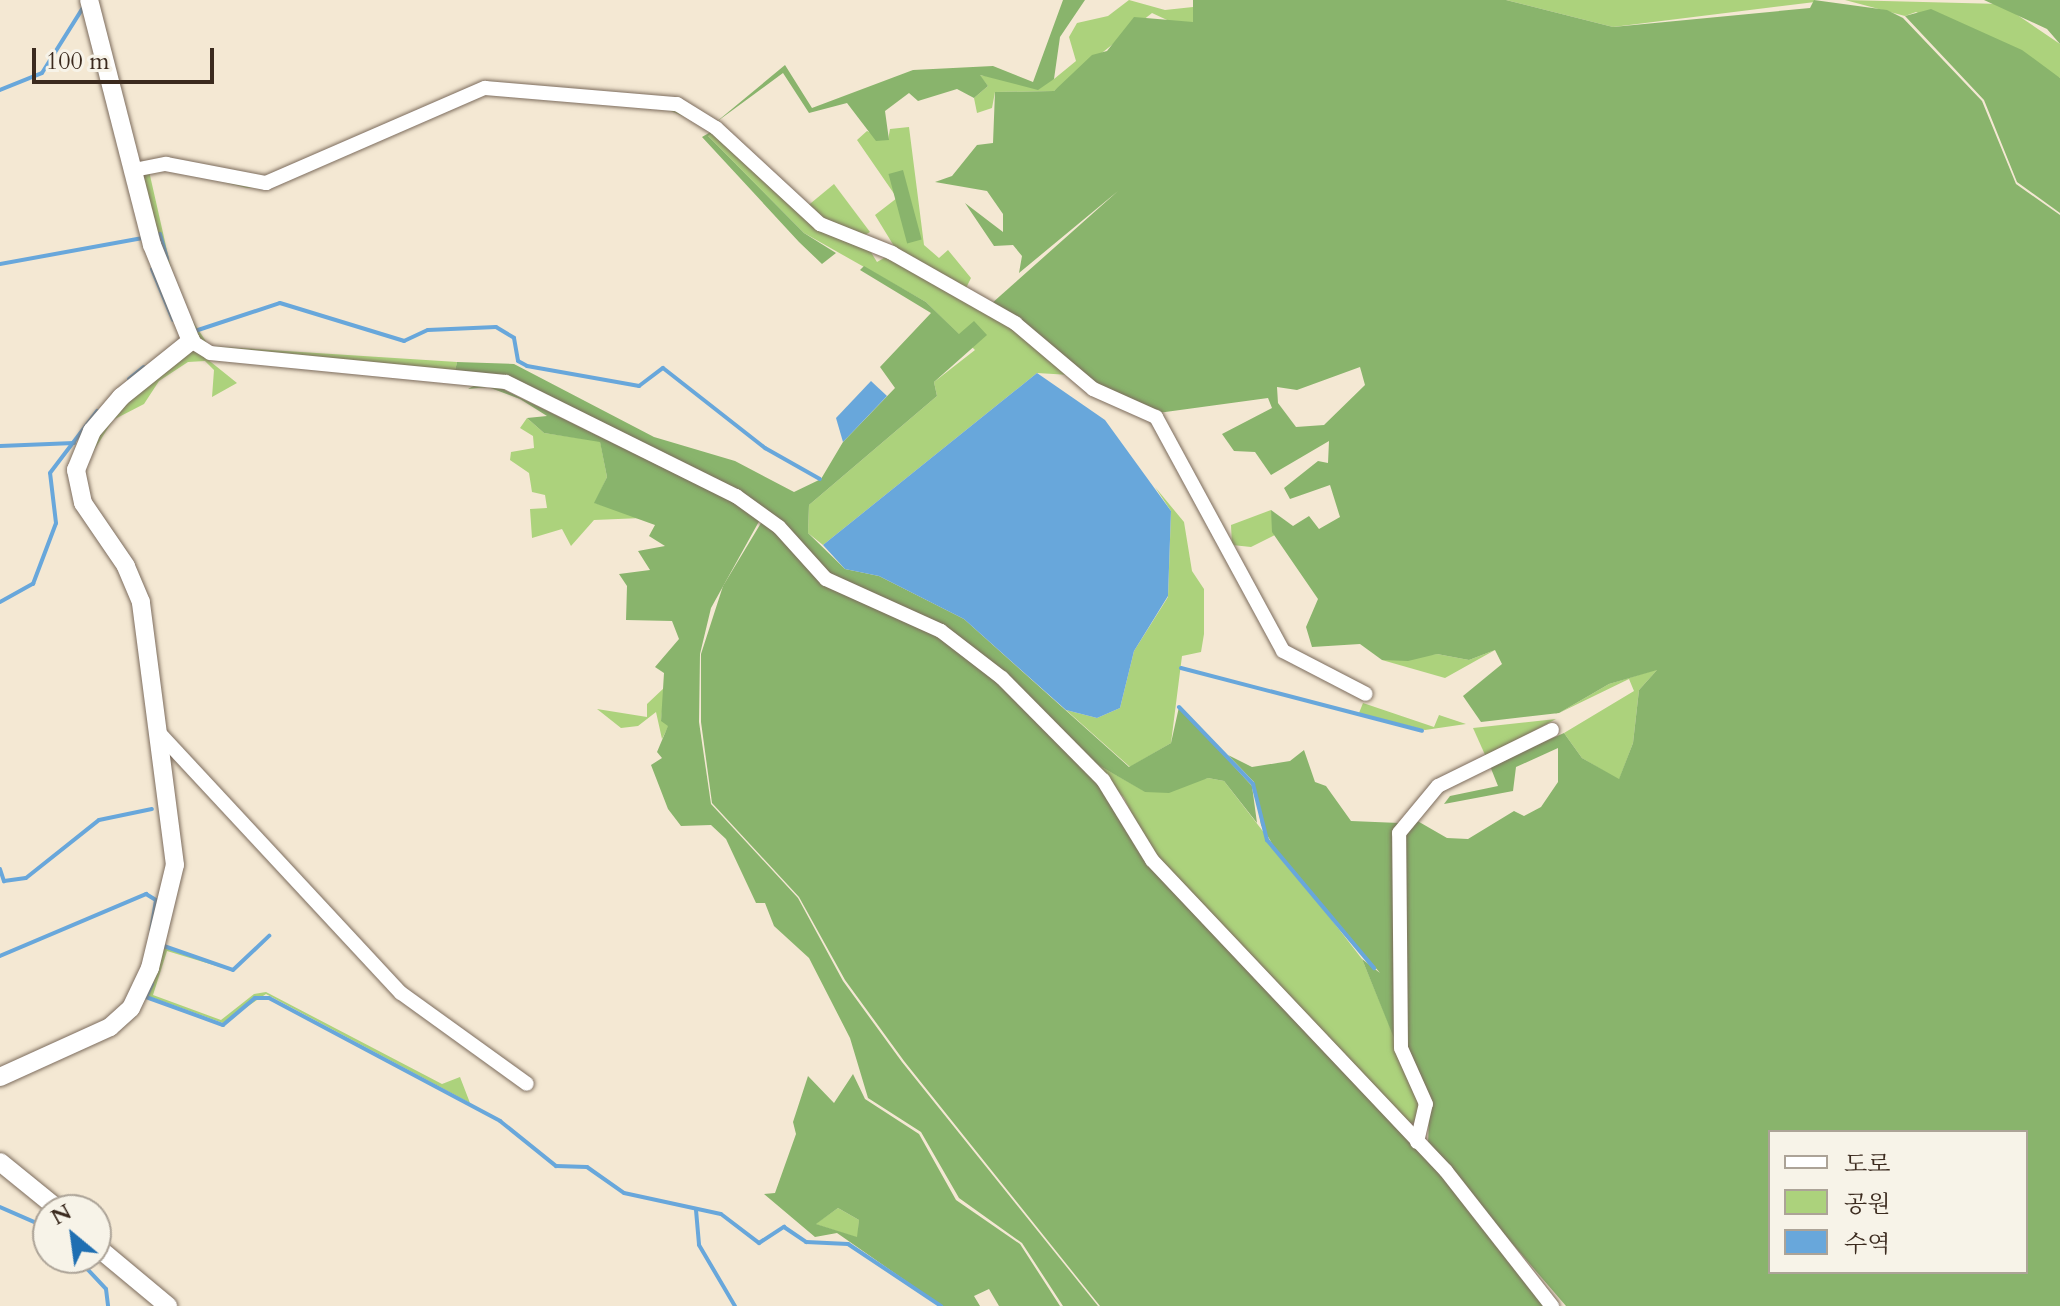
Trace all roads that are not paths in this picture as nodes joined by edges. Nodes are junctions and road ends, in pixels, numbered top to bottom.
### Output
1 (89, 0) edge
2 (134, 170) junction
3 (191, 341) junction
4 (1366, 694) dead end
5 (1552, 730) dead end
6 (161, 735) junction
7 (0, 1077) edge
8 (527, 1084) dead end
9 (1417, 1142) junction
10 (0, 1162) edge
11 (39, 1194) edge
12 (112, 1259) edge
13 (168, 1306) edge
14 (1552, 1306) edge

1 - 2 street
2 - 3 street
2 - 4 street
3 - 6 street
3 - 9 street
5 - 9 street
6 - 7 street
6 - 8 street
9 - 14 street
10 - 11 street
12 - 13 street

